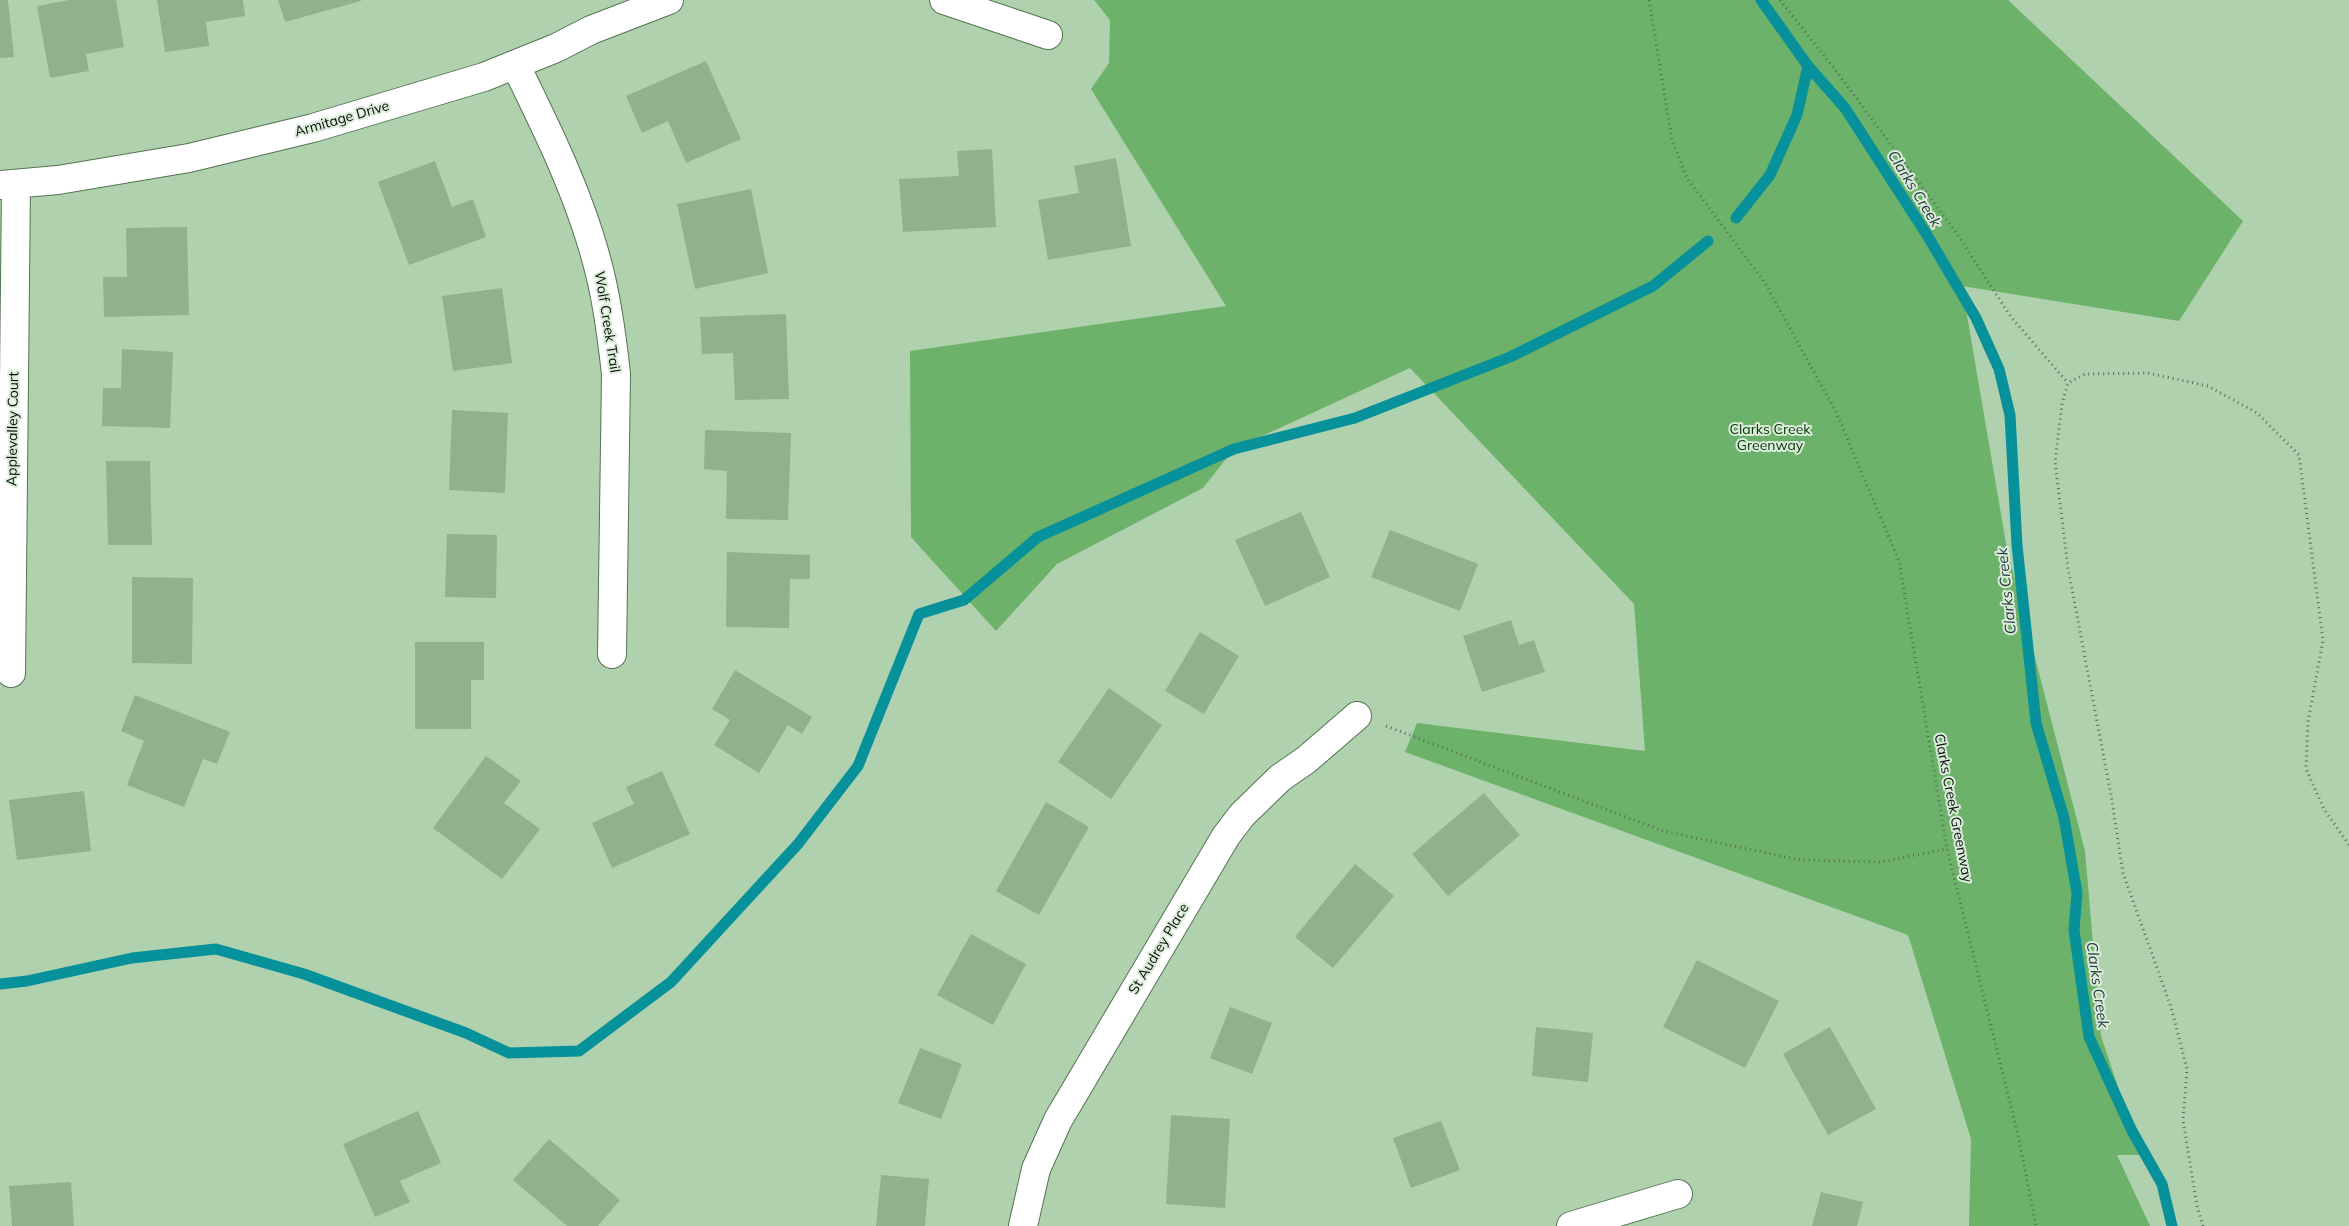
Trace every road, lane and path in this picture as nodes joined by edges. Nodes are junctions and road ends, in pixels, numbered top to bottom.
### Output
1 (669, 0) edge
2 (944, 0) edge
3 (1649, 0) edge
4 (1780, 0) edge
5 (1048, 35) dead end
6 (516, 66) junction
7 (8, 185) edge
8 (2068, 383) junction
9 (612, 654) dead end
10 (11, 673) dead end
11 (1357, 716) joint
12 (2349, 845) edge
13 (1947, 849) junction
14 (1678, 1194) dead end
15 (1023, 1226) edge
16 (1570, 1226) edge
17 (2036, 1226) edge
18 (2203, 1226) edge

1 - 6 street, Armitage Drive
2 - 5 street
3 - 13 path, Clarks Creek Greenway
4 - 8 path
6 - 7 street, Armitage Drive
6 - 9 street, Wolf Creek Trail
7 - 10 street, Applevalley Court
8 - 12 path
8 - 18 path
11 - 13 path
11 - 15 street, St Audrey Place
13 - 17 path, Clarks Creek Greenway
14 - 16 street

